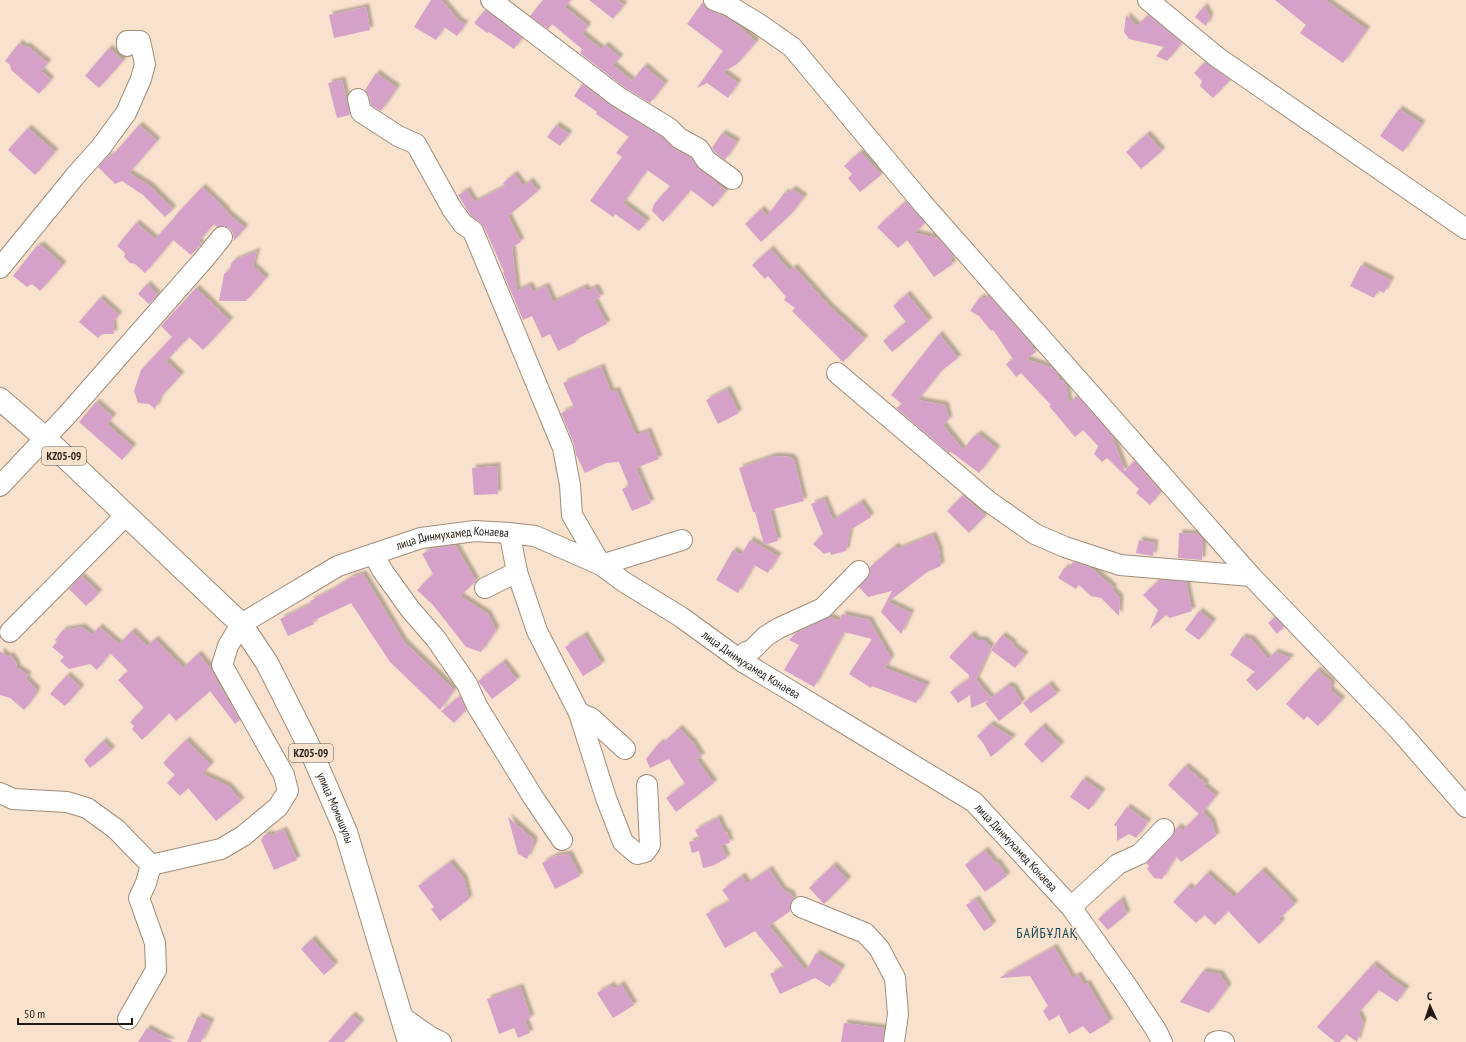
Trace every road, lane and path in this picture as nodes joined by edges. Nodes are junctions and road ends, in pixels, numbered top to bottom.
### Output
1 (491, 0) edge
2 (714, 0) edge
3 (1148, 0) edge
4 (127, 46) dead end
5 (358, 99) dead end
6 (732, 179) dead end
7 (1466, 229) edge
8 (222, 236) dead end
9 (0, 268) edge
10 (837, 373) dead end
11 (0, 399) edge
12 (45, 438) junction
13 (0, 486) edge
14 (126, 515) junction
15 (572, 515) junction
16 (509, 533) junction
17 (535, 536) junction
18 (682, 540) dead end
19 (374, 554) junction
20 (600, 564) junction
21 (859, 570) dead end
22 (517, 572) junction
23 (1251, 576) junction
24 (486, 588) dead end
25 (242, 624) junction
26 (10, 632) dead end
27 (743, 662) junction
28 (579, 713) junction
29 (625, 749) dead end
30 (647, 785) dead end
31 (0, 793) edge
32 (1466, 806) edge
33 (1164, 829) dead end
34 (562, 840) dead end
35 (151, 865) junction
36 (1071, 907) junction
37 (801, 908) dead end
38 (402, 1017) junction
39 (128, 1019) dead end
40 (409, 1042) edge
41 (441, 1042) edge
42 (894, 1042) edge
43 (1162, 1042) edge
44 (1215, 1042) edge
45 (1224, 1042) edge

1 - 6 street
2 - 23 street
3 - 7 street
4 - 9 street
5 - 15 street
8 - 12 street
10 - 23 street
11 - 12 main road, KZ05-09
12 - 13 street
12 - 14 main road, KZ05-09
14 - 25 main road, улица Момышулы / KZ05-09
14 - 26 street
15 - 17 street
15 - 20 street
16 - 17 street, лица Динмухамед Конаева
16 - 19 street, лица Динмухамед Конаева
16 - 22 street
17 - 20 street, лица Динмухамед Конаева
18 - 20 street
19 - 25 street, лица Динмухамед Конаева
19 - 34 street
20 - 27 street, лица Динмухамед Конаева
21 - 27 street
22 - 24 street
22 - 28 street
23 - 32 street
25 - 35 street
25 - 38 main road, улица Момышулы / KZ05-09
27 - 36 street, лица Динмухамед Конаева
28 - 29 street
28 - 30 street
31 - 35 street
33 - 36 street
35 - 39 street
36 - 43 street, лица Динмухамед Конаева
37 - 42 street
38 - 40 main road, улица Момышулы / KZ05-09
38 - 41 street
44 - 45 street

